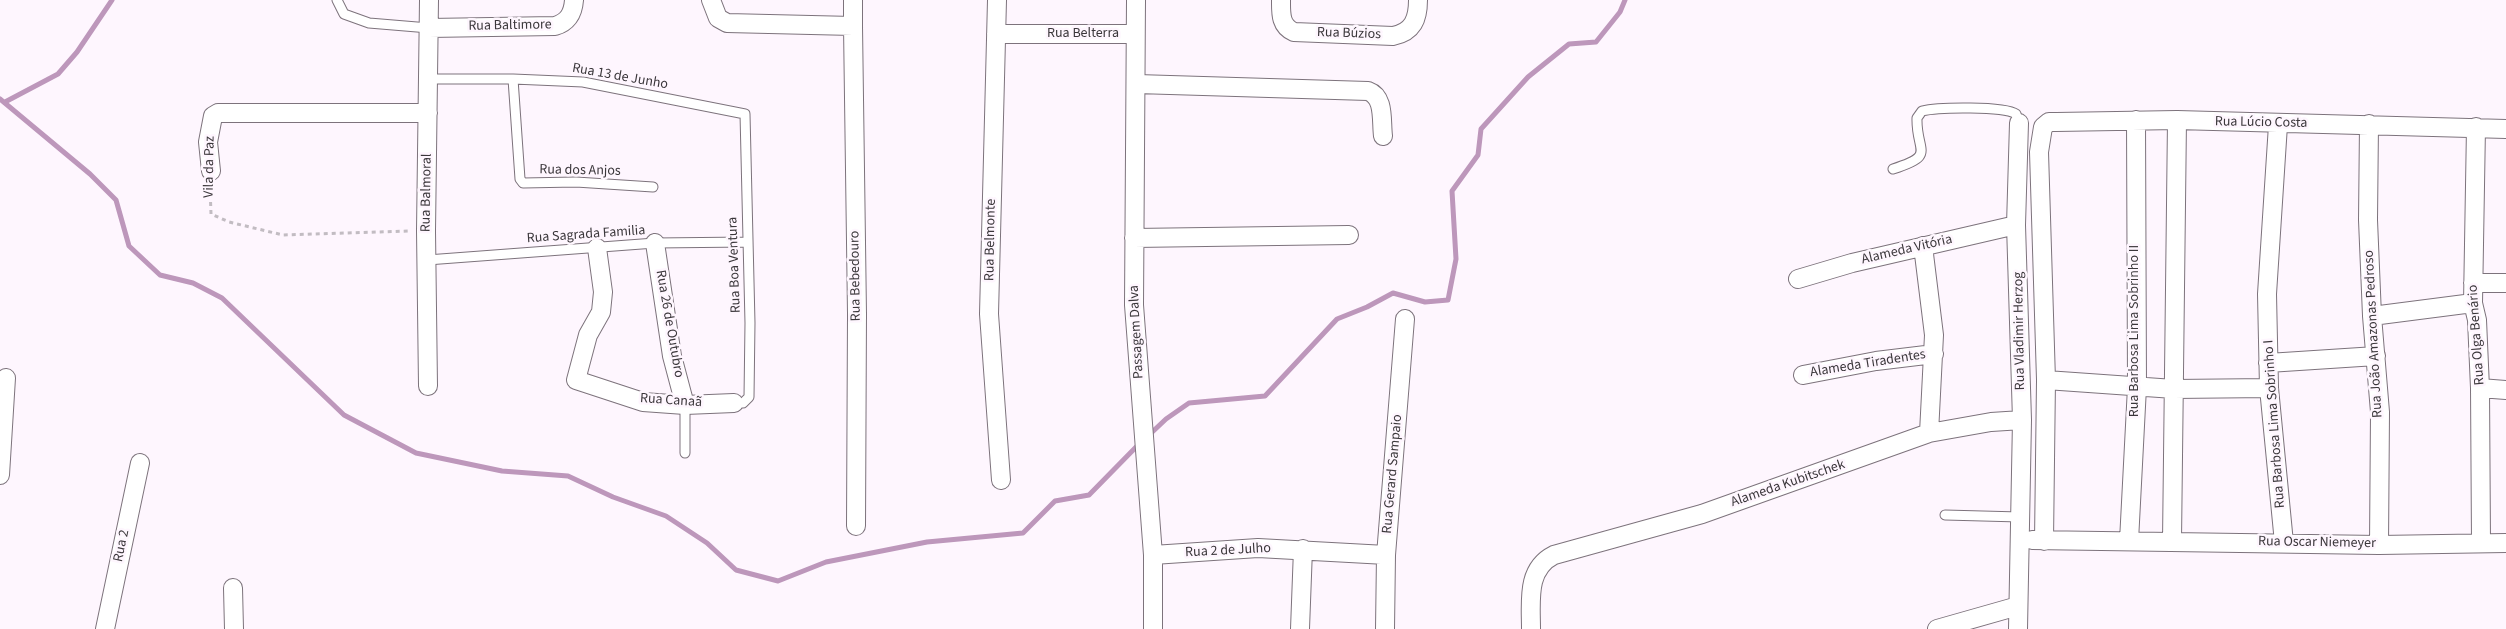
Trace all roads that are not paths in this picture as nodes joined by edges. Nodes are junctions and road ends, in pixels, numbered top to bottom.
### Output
1 (338, 0) edge
2 (429, 0) edge
3 (574, 0) edge
4 (711, 0) edge
5 (853, 0) edge
6 (997, 0) edge
7 (1136, 0) edge
8 (1281, 0) edge
9 (1418, 0) edge
10 (853, 26) junction
11 (429, 28) junction
12 (996, 34) junction
13 (1135, 34) junction
14 (429, 79) junction
15 (513, 79) junction
16 (1137, 84) junction
17 (428, 113) junction
18 (745, 114) joint
19 (2136, 120) junction
20 (2178, 120) junction
21 (2019, 123) joint
22 (2369, 124) junction
23 (2278, 125) junction
24 (2476, 127) junction
25 (2506, 129) edge
26 (1383, 136) dead end
27 (1893, 169) dead end
28 (211, 171) road end
29 (653, 186) dead end
30 (2016, 225) junction
31 (1349, 235) dead end
32 (1134, 238) junction
33 (748, 242) junction
34 (656, 243) junction
35 (1923, 246) junction
36 (597, 248) junction
37 (427, 260) junction
38 (1798, 279) dead end
39 (2473, 283) junction
40 (2506, 283) edge
41 (2473, 303) junction
42 (2372, 316) junction
43 (1405, 319) dead end
44 (1934, 354) junction
45 (2376, 356) junction
46 (2268, 363) junction
47 (1803, 375) dead end
48 (6, 378) dead end
49 (2046, 380) junction
50 (428, 386) dead end
51 (2137, 387) junction
52 (2269, 388) junction
53 (2480, 388) junction
54 (2174, 389) junction
55 (2506, 390) edge
56 (734, 403) joint
57 (685, 405) junction
58 (2022, 420) junction
59 (1929, 433) junction
60 (685, 453) dead end
61 (140, 463) dead end
62 (0, 475) edge
63 (1001, 480) dead end
64 (1945, 515) dead end
65 (2020, 516) junction
66 (856, 526) dead end
67 (2019, 539) junction
68 (2044, 541) junction
69 (2129, 541) junction
70 (2172, 541) junction
71 (2481, 542) junction
72 (2284, 543) junction
73 (2506, 543) edge
74 (2379, 544) junction
75 (1303, 549) junction
76 (1153, 555) junction
77 (1386, 555) junction
78 (233, 588) dead end
79 (2018, 606) junction
80 (105, 629) edge
81 (234, 629) edge
82 (1153, 629) edge
83 (1300, 629) edge
84 (1385, 629) edge
85 (1531, 629) edge
86 (1937, 629) edge
87 (2018, 629) edge

1 - 11 lane
2 - 11 street, Rua Balmoral
3 - 11 street, Rua Baltimore
4 - 10 street
5 - 10 street, Rua Bebedouro
6 - 12 street, Rua Belmonte
7 - 13 street, Rua Belterra
8 - 9 street, Rua Búzios
10 - 66 street, Rua Bebedouro
11 - 14 street, Rua Balmoral
12 - 13 street, Rua Belterra
12 - 63 street, Rua Belmonte
13 - 16 street, Passagem Dalva
14 - 15 lane, Rua 13 de Junho
14 - 17 street, Rua Balmoral
15 - 18 lane, Rua 13 de Junho
15 - 29 lane, Rua dos Anjos
16 - 26 street
16 - 32 street, Passagem Dalva
17 - 28 street, Vila da Paz
17 - 37 street, Rua Balmoral
18 - 33 lane, Rua Boa Ventura
19 - 20 street, Rua Lúcio Costa
19 - 49 street, Rua Lúcio Costa
19 - 51 street, Rua Barbosa Lima Sobrinho II
20 - 23 street, Rua Lúcio Costa
20 - 54 street
21 - 27 lane
21 - 30 street, Rua Vladimir Herzog
22 - 23 street, Rua Lúcio Costa
22 - 24 street, Rua Lúcio Costa
22 - 42 street, Rua João Amazonas Pedroso
23 - 46 street, Rua Barbosa Lima Sobrinho I
24 - 25 street, Rua Lúcio Costa
24 - 39 street, Rua Olga Benário
30 - 35 street, Alameda Vitória
30 - 58 street, Rua Vladimir Herzog
31 - 32 street
32 - 76 street, Passagem Dalva
33 - 34 lane, Rua Sagrada Familia
33 - 56 lane, Rua Boa Ventura
34 - 36 lane, Rua Sagrada Familia
34 - 57 street, Rua 26 de Outubro
35 - 38 street, Alameda Vitória
35 - 44 street
36 - 37 lane, Rua Sagrada Familia
36 - 57 street, Rua Canaã
37 - 50 street, Rua Balmoral
39 - 40 street
39 - 41 street, Rua Olga Benário
41 - 42 street
41 - 53 street, Rua Olga Benário
42 - 45 street, Rua João Amazonas Pedroso
43 - 77 street, Rua Gerard Sampaio
44 - 47 street, Alameda Tiradentes
44 - 59 street
45 - 46 street
45 - 74 street, Rua João Amazonas Pedroso
46 - 52 street, Rua Barbosa Lima Sobrinho I
48 - 62 street
49 - 51 street
49 - 68 street, Rua Lúcio Costa
51 - 54 street
51 - 69 street, Rua Barbosa Lima Sobrinho II
52 - 54 street
52 - 72 street, Rua Barbosa Lima Sobrinho I
53 - 55 street
53 - 71 street, Rua Olga Benário
54 - 70 street
56 - 57 street, Rua Canaã
57 - 60 lane
58 - 59 street, Alameda Kubitschek
58 - 65 street, Rua Vladimir Herzog
59 - 85 street, Alameda Kubitschek
61 - 80 street, Rua 2
64 - 65 lane
65 - 67 street, Rua Vladimir Herzog
67 - 68 street
67 - 79 street, Rua Vladimir Herzog
68 - 69 street
69 - 70 street, Rua Oscar Niemeyer
70 - 72 street, Rua Oscar Niemeyer
71 - 73 street, Rua Oscar Niemeyer
71 - 74 street, Rua Oscar Niemeyer
72 - 74 street, Rua Oscar Niemeyer
75 - 76 street, Rua 2 de Julho
75 - 77 street, Rua 2 de Julho
75 - 83 street
76 - 82 street, Passagem Dalva
77 - 84 street, Rua Gerard Sampaio
78 - 81 street
79 - 86 street
79 - 87 street, Rua Vladimir Herzog

